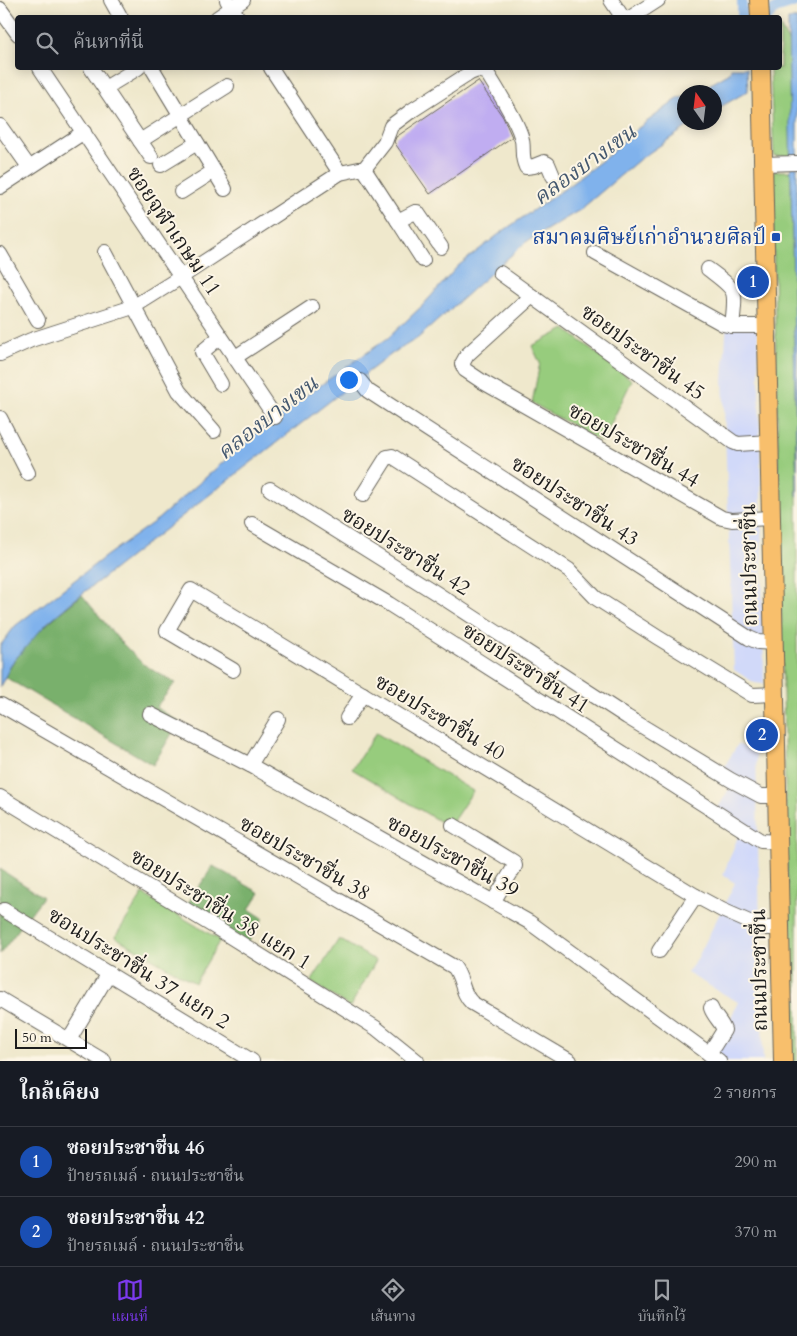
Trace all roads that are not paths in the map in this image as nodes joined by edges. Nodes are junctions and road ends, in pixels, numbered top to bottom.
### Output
1 (111, 0) edge
2 (611, 0) edge
3 (658, 0) edge
4 (759, 0) edge
5 (235, 6) edge
6 (0, 8) edge
7 (119, 15) edge
8 (222, 15) edge
9 (621, 15) edge
10 (635, 15) edge
11 (760, 15) edge
12 (15, 30) edge
13 (41, 70) edge
14 (92, 70) edge
15 (135, 70) edge
16 (153, 70) edge
17 (272, 70) edge
18 (761, 70) edge
19 (227, 86) dead end
20 (105, 88) junction
21 (181, 116) junction
22 (0, 126) edge
23 (84, 132) junction
24 (140, 141) junction
25 (197, 143) junction
26 (797, 162) edge
27 (772, 163) junction
28 (29, 167) junction
29 (364, 170) junction
30 (214, 171) junction
31 (340, 173) junction
32 (553, 176) dead end
33 (0, 187) edge
34 (225, 189) dead end
35 (181, 192) dead end
36 (398, 221) junction
37 (441, 247) dead end
38 (105, 252) dead end
39 (595, 253) dead end
40 (0, 254) edge
41 (423, 260) dead end
42 (708, 269) dead end
43 (500, 272) dead end
44 (181, 277) junction
45 (532, 296) junction
46 (133, 306) junction
47 (312, 307) dead end
48 (38, 320) dead end
49 (732, 326) junction
50 (767, 326) junction
51 (220, 337) junction
52 (0, 354) edge
53 (234, 358) junction
54 (360, 381) dead end
55 (221, 384) dead end
56 (275, 417) dead end
57 (0, 418) edge
58 (214, 430) dead end
59 (769, 442) junction
60 (28, 474) dead end
61 (270, 489) dead end
62 (363, 495) dead end
63 (771, 518) junction
64 (252, 524) dead end
65 (774, 643) junction
66 (233, 670) dead end
67 (363, 694) junction
68 (775, 694) junction
69 (1, 705) dead end
70 (150, 714) dead end
71 (347, 718) dead end
72 (278, 719) dead end
73 (250, 765) junction
74 (778, 796) junction
75 (0, 798) edge
76 (453, 825) dead end
77 (778, 842) junction
78 (696, 896) junction
79 (493, 902) junction
80 (4, 910) dead end
81 (780, 928) junction
82 (659, 951) dead end
83 (110, 973) junction
84 (0, 999) edge
85 (711, 1008) dead end
86 (69, 1040) junction
87 (714, 1058) edge
88 (104, 1061) edge
89 (252, 1061) edge
90 (417, 1061) edge
91 (570, 1061) edge
92 (783, 1061) edge

1 - 7 street
2 - 9 street
3 - 10 street
4 - 11 main road
5 - 8 street
6 - 12 street
13 - 23 street, ซอยจุฬาเกษม 11
14 - 20 street
15 - 20 street
16 - 21 street
17 - 31 street
18 - 27 main road, ถนนประชาชื่น
19 - 21 street
20 - 24 street
21 - 24 street
21 - 25 street
22 - 28 street
23 - 28 street
23 - 44 street, ซอยจุฬาเกษม 11
24 - 25 street
25 - 30 street
26 - 27 street
27 - 50 main road, ถนนประชาชื่น
28 - 33 street
29 - 31 street
29 - 32 street
29 - 36 street
30 - 34 street
30 - 35 street
31 - 44 street
36 - 37 street
36 - 41 street
38 - 46 street
39 - 49 street
40 - 48 street
42 - 49 street
43 - 45 street, ซอยประชาชื่น 45
44 - 46 street
44 - 51 street, ซอยจุฬาเกษม 11
45 - 59 street, ซอยประชาชื่น 45
45 - 63 street, ซอยประชาชื่น 44
46 - 52 street
46 - 58 street
47 - 53 street
49 - 50 street
50 - 59 main road, ถนนประชาชื่น
51 - 53 street, ซอยจุฬาเกษม 11
51 - 55 street
53 - 56 street, ซอยจุฬาเกษม 11
54 - 65 street, ซอยประชาชื่น 43
57 - 60 street
59 - 63 main road, ถนนประชาชื่น
61 - 74 street, ซอยประชาชื่น 42
62 - 68 street
63 - 65 main road, ถนนประชาชื่น
64 - 77 street, ซอยประชาชื่น 41
65 - 68 main road, ถนนประชาชื่น
66 - 67 street, ซอยประชาชื่น 40
67 - 71 street
67 - 78 street, ซอยประชาชื่น 40
68 - 74 main road, ถนนประชาชื่น
69 - 91 street, ซอยประชาชื่น 38
70 - 73 street, ซอยประชาชื่น 39
72 - 73 street
73 - 79 street, ซอยประชาชื่น 39
74 - 77 main road, ถนนประชาชื่น
75 - 90 street, ซอยประชาชื่น 38 แยก 1
76 - 79 street
77 - 81 main road, ถนนประชาชื่น
78 - 81 street, ซอยประชาชื่น 40
78 - 82 street
79 - 87 street, ซอยประชาชื่น 39
80 - 83 street, ซอนประชาชื่น 37 แยก 2
81 - 92 main road, ถนนประชาชื่น
83 - 86 street
83 - 89 street, ซอนประชาชื่น 37 แยก 2
84 - 86 street
85 - 87 street
86 - 88 street

